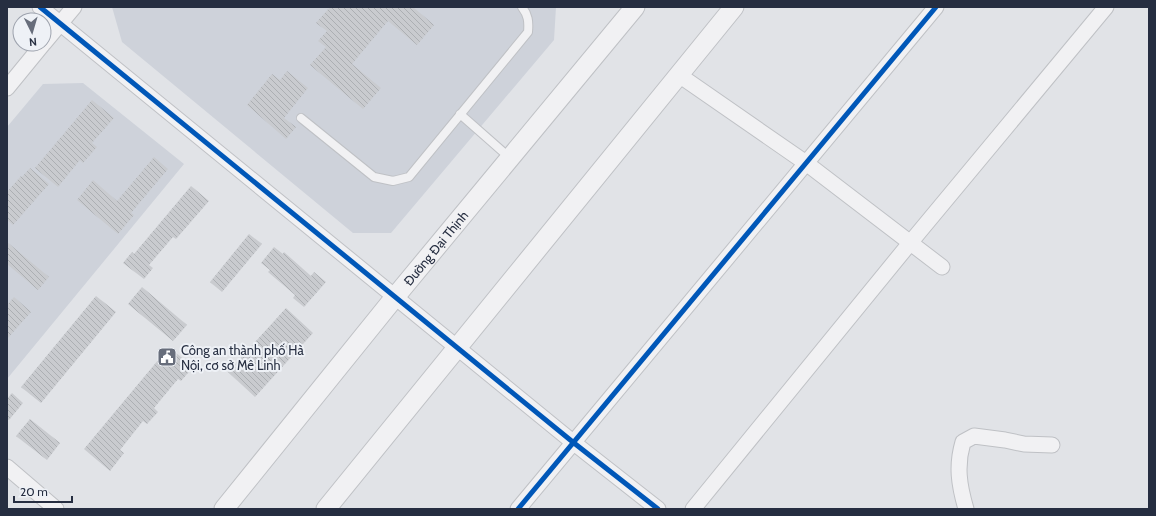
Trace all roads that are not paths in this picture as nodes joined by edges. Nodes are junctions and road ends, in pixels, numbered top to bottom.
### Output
1 (40, 7) edge
2 (74, 7) edge
3 (522, 7) edge
4 (734, 7) edge
5 (936, 7) edge
6 (1106, 7) edge
7 (628, 9) edge
8 (60, 24) junction
9 (52, 34) edge
10 (37, 52) edge
11 (679, 75) junction
12 (7, 88) edge
13 (460, 114) junction
14 (301, 118) dead end
15 (510, 158) junction
16 (806, 163) junction
17 (910, 243) junction
18 (942, 267) dead end
19 (395, 297) junction
20 (457, 348) junction
21 (574, 443) junction
22 (1052, 446) dead end
23 (7, 467) edge
24 (56, 509) edge
25 (224, 509) edge
26 (326, 509) edge
27 (518, 509) edge
28 (658, 509) edge
29 (693, 509) edge
30 (966, 509) edge

1 - 8 street
2 - 8 street
3 - 13 lane
4 - 11 street
5 - 16 street
6 - 17 street
7 - 15 street, Đường Đại Thịnh
8 - 9 street
8 - 19 street
10 - 12 street
11 - 16 street
11 - 20 street
13 - 14 lane
13 - 15 lane
15 - 19 street, Đường Đại Thịnh
16 - 17 street
16 - 21 street
17 - 18 street
17 - 29 street
19 - 20 street
19 - 25 street, Đường Đại Thịnh
20 - 21 street
20 - 26 street
21 - 27 street
21 - 28 street
22 - 30 street
23 - 24 street

